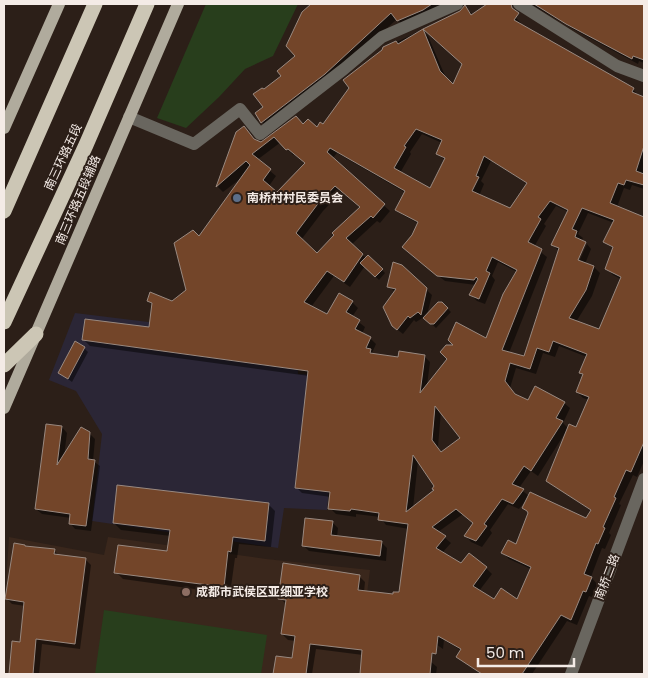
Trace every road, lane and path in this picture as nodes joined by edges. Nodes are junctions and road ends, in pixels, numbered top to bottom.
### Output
1 (59, 4) edge
2 (95, 4) edge
3 (147, 4) edge
4 (178, 4) edge
5 (457, 4) edge
6 (519, 4) edge
7 (644, 76) edge
8 (129, 117) junction
9 (4, 128) edge
10 (4, 211) edge
11 (4, 322) edge
12 (36, 334) junction
13 (4, 365) edge
14 (4, 408) edge
15 (644, 479) edge
16 (571, 674) edge

1 - 9 main road
2 - 10 highway
3 - 11 highway, 南三环路五段
4 - 8 main road, 南三环路五段辅路
5 - 8 street
6 - 7 street
8 - 12 main road, 南三环路五段辅路
12 - 13 highway
12 - 14 main road, 南三环路五段辅路
15 - 16 street, 南桥二路

